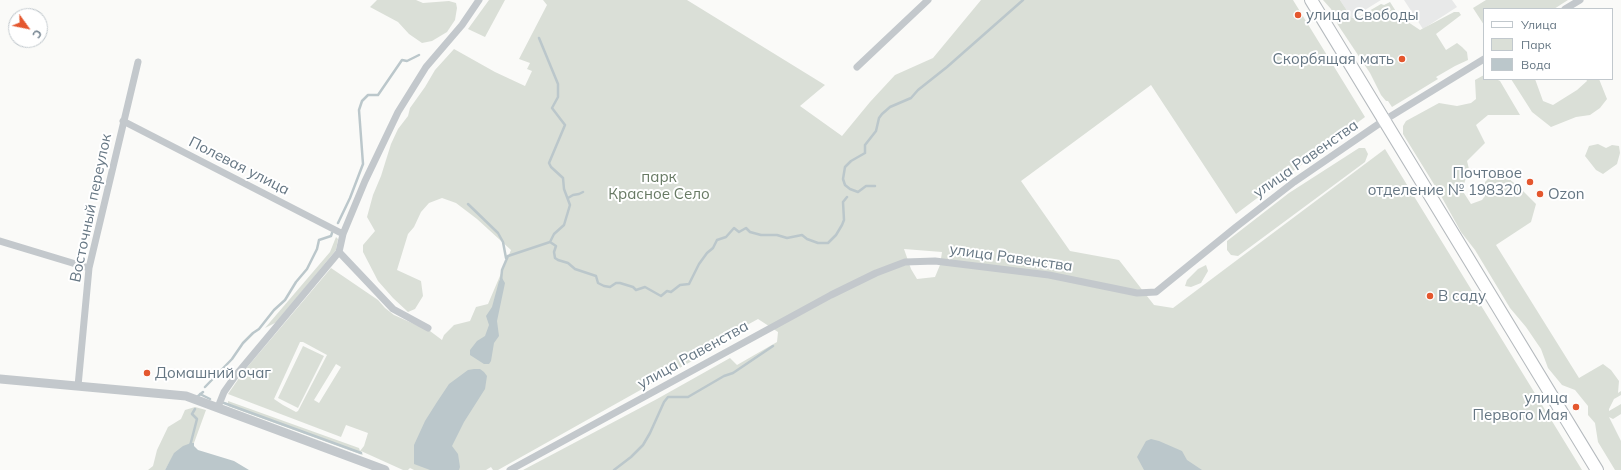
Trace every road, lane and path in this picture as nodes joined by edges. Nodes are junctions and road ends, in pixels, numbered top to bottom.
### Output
1 (479, 0) edge
2 (928, 0) edge
3 (1311, 0) edge
4 (1580, 0) edge
5 (1567, 8) edge
6 (1483, 60) edge
7 (138, 62) dead end
8 (858, 67) dead end
9 (123, 121) junction
10 (1383, 121) junction
11 (344, 234) junction
12 (0, 241) edge
13 (339, 252) junction
14 (89, 268) junction
15 (428, 328) dead end
16 (0, 379) edge
17 (78, 386) junction
18 (218, 407) junction
19 (385, 470) edge
20 (510, 470) edge
21 (1597, 470) edge

1 - 11 street
2 - 8 street
3 - 10 main road
4 - 5 street
6 - 10 street, улица Равенства
7 - 9 street, Восточный переулок
9 - 11 street, Полевая улица
9 - 14 street, Восточный переулок
10 - 20 street, улица Равенства
10 - 21 main road
11 - 13 street
12 - 14 street
13 - 15 street
13 - 18 street
14 - 17 street, Восточный переулок
16 - 17 street
17 - 18 street
18 - 19 street

